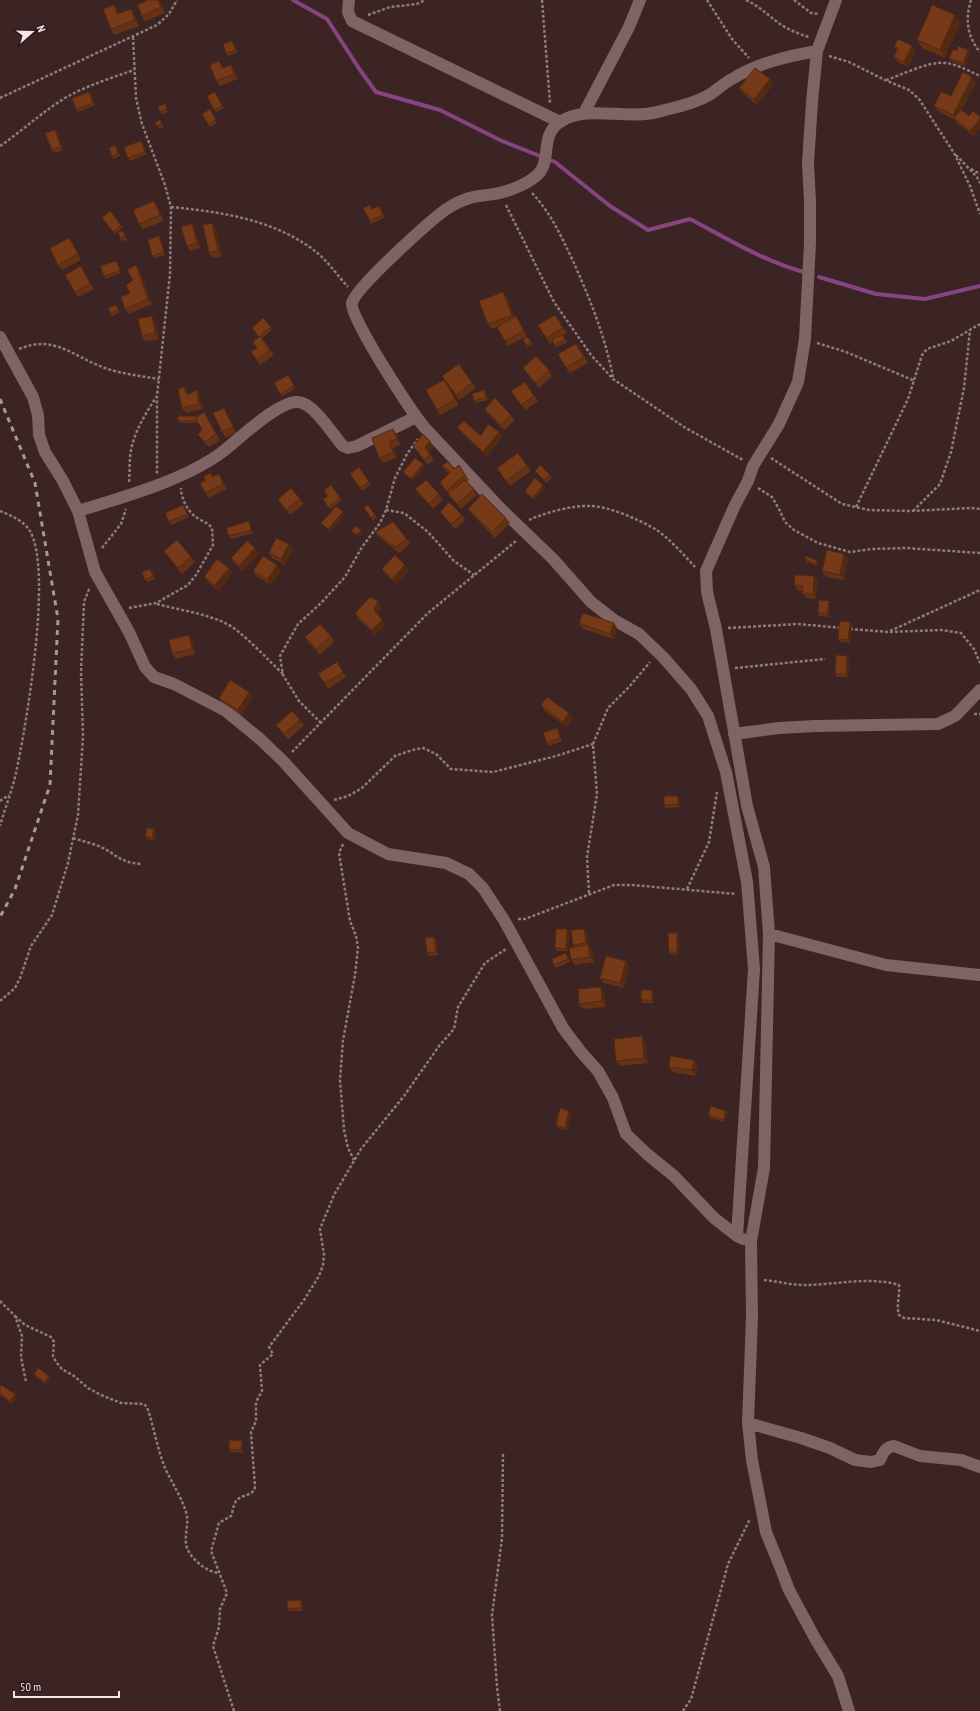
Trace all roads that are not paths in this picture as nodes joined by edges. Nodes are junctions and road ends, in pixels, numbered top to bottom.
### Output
1 (349, 0) edge
2 (640, 0) edge
3 (836, 0) edge
4 (819, 46) junction
5 (584, 113) junction
6 (556, 120) junction
7 (0, 337) edge
8 (416, 417) junction
9 (78, 511) junction
10 (980, 690) edge
11 (734, 734) junction
12 (768, 934) junction
13 (980, 976) edge
14 (737, 1236) junction
15 (751, 1241) junction
16 (748, 1422) junction
17 (980, 1467) edge
18 (849, 1711) edge

1 - 6 street
2 - 5 street
3 - 4 street
4 - 5 street
4 - 11 street
5 - 6 street
6 - 8 street
7 - 9 street
8 - 9 street
8 - 14 street
9 - 14 street
10 - 11 street
11 - 12 street
12 - 13 street
12 - 15 street
14 - 15 street
15 - 16 street
16 - 17 street
16 - 18 street

